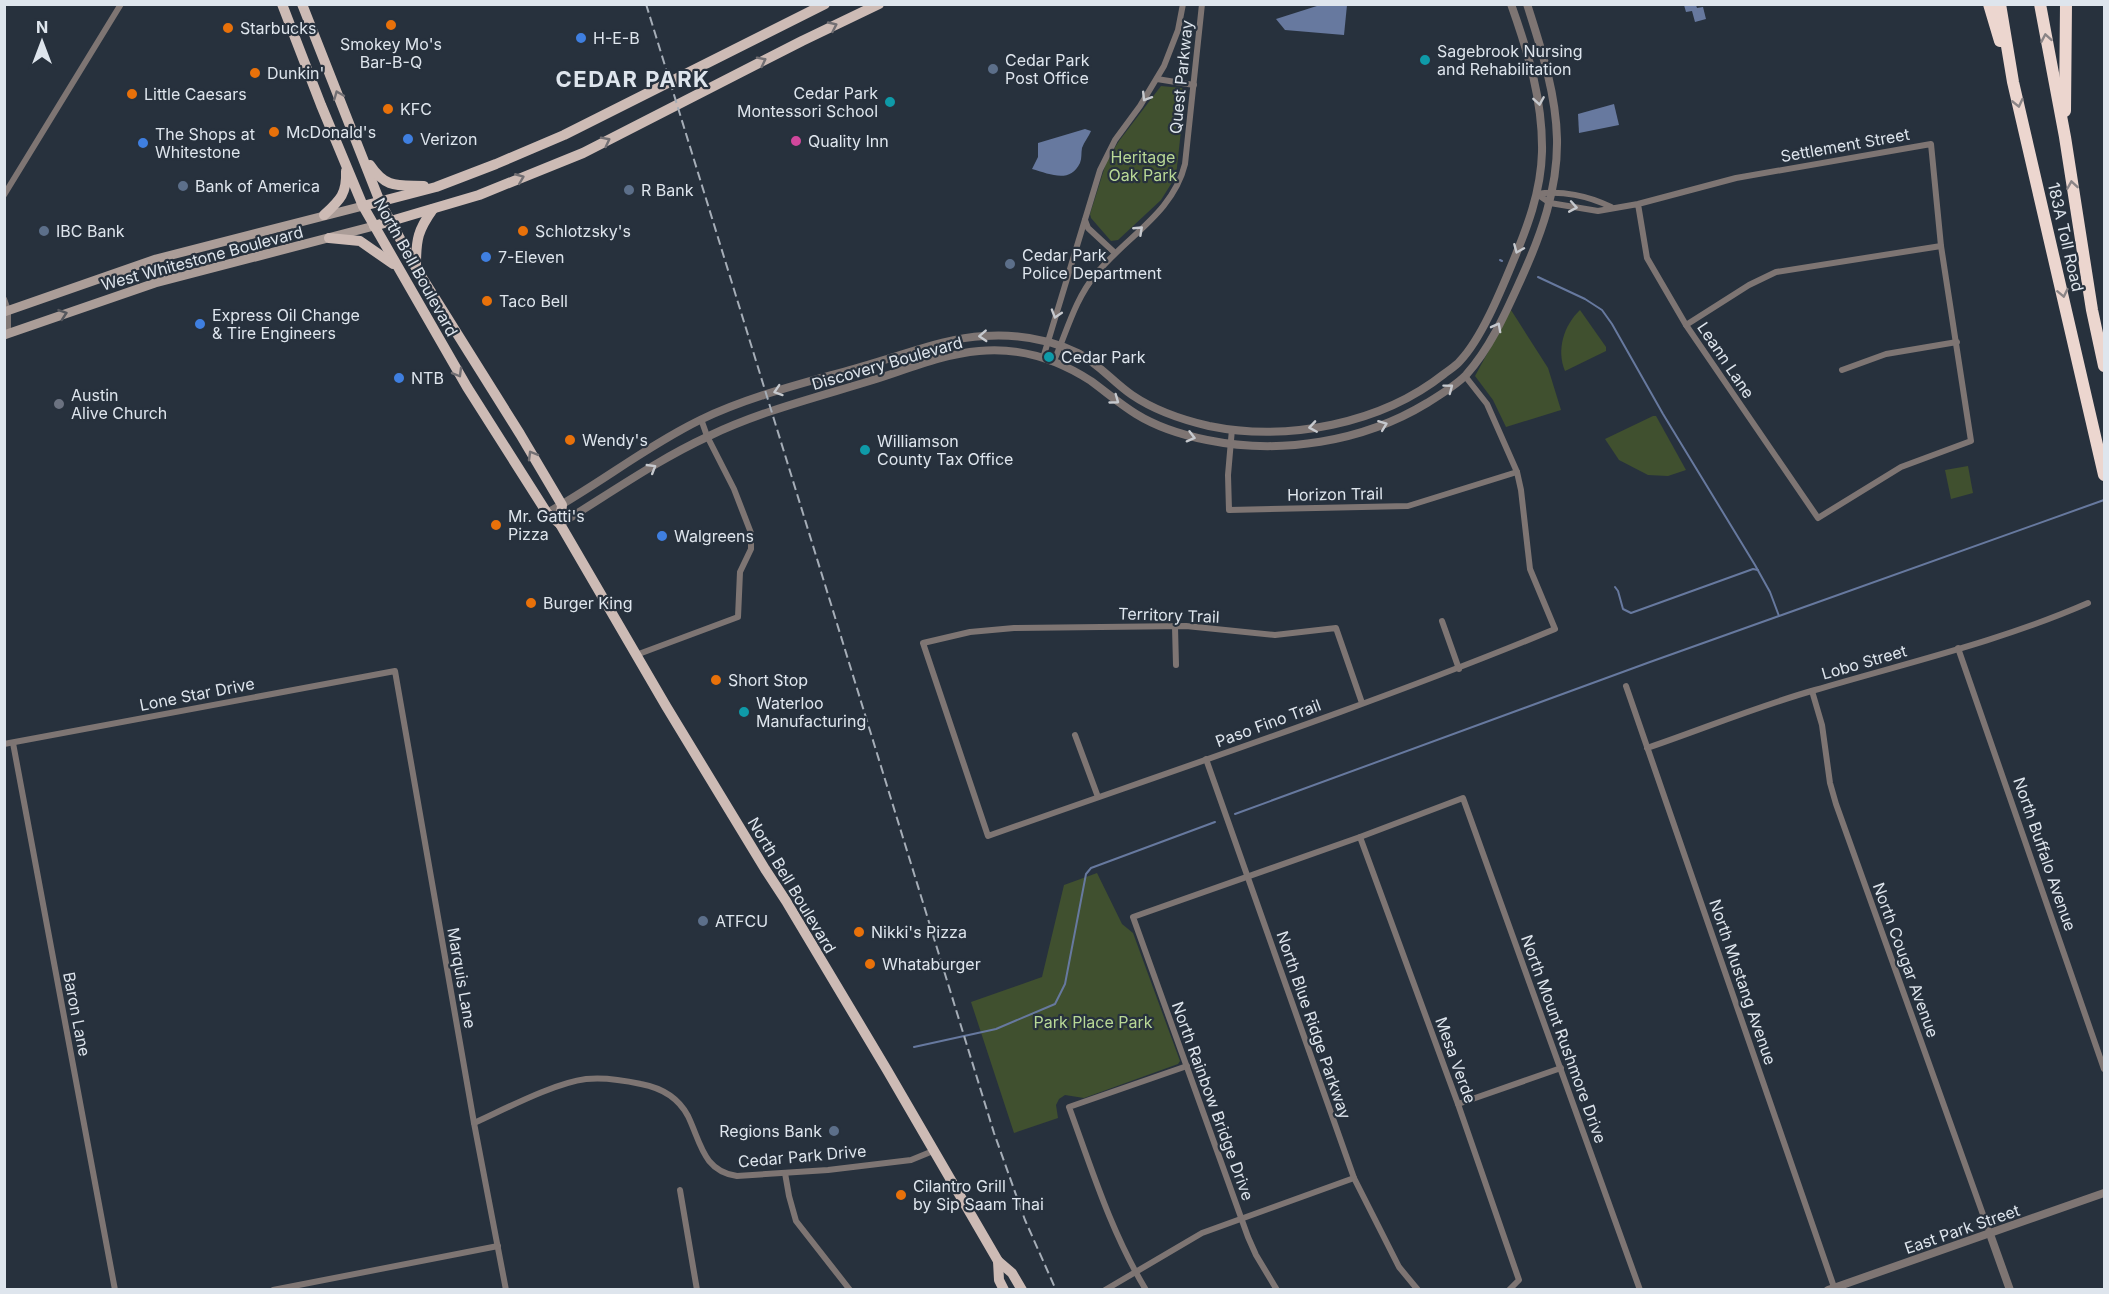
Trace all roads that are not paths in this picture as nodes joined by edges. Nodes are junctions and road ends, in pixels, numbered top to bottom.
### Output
1 (121, 4) edge
2 (282, 4) edge
3 (302, 4) edge
4 (825, 4) edge
5 (879, 4) edge
6 (1183, 4) edge
7 (1202, 4) edge
8 (1511, 4) edge
9 (1527, 4) edge
10 (1989, 4) edge
11 (2000, 4) edge
12 (2040, 4) edge
13 (2066, 4) edge
14 (1157, 80) junction
15 (2013, 82) junction
16 (1194, 85) junction
17 (2065, 137) junction
18 (359, 149) junction
19 (346, 165) junction
20 (436, 187) junction
21 (1552, 192) junction
22 (1537, 194) junction
23 (4, 195) edge
24 (380, 202) junction
25 (1550, 203) junction
26 (1638, 204) junction
27 (363, 206) junction
28 (1611, 207) junction
29 (433, 209) junction
30 (324, 215) junction
31 (1085, 220) junction
32 (390, 222) junction
33 (374, 226) junction
34 (329, 238) junction
35 (1941, 246) junction
36 (1115, 253) junction
37 (397, 267) junction
38 (416, 268) junction
39 (4, 298) edge
40 (6, 311) edge
41 (1686, 325) junction
42 (6, 333) edge
43 (1047, 342) junction
44 (1957, 342) junction
45 (1061, 346) junction
46 (1043, 357) junction
47 (1054, 361) junction
48 (2104, 366) edge
49 (1842, 370) dead end
50 (1465, 376) junction
51 (701, 419) junction
52 (1232, 429) junction
53 (707, 436) junction
54 (1971, 441) joint
55 (1231, 445) junction
56 (1517, 472) junction
57 (2104, 474) edge
58 (562, 505) junction
59 (547, 513) junction
60 (560, 524) junction
61 (2088, 603) dead end
62 (1442, 621) dead end
63 (1175, 627) junction
64 (1958, 648) junction
65 (636, 655) junction
66 (1176, 665) dead end
67 (1460, 669) junction
68 (395, 671) joint
69 (1626, 686) dead end
70 (1812, 690) junction
71 (1362, 703) junction
72 (1075, 735) dead end
73 (13, 743) junction
74 (4, 744) edge
75 (1647, 748) junction
76 (1206, 759) junction
77 (1098, 797) junction
78 (988, 837) joint
79 (1360, 837) junction
80 (1248, 877) junction
81 (1187, 1066) junction
82 (1561, 1068) junction
83 (2104, 1069) edge
84 (1458, 1104) junction
85 (474, 1123) junction
86 (933, 1151) junction
87 (786, 1173) junction
88 (1354, 1178) junction
89 (680, 1190) dead end
90 (2104, 1193) edge
91 (1241, 1219) junction
92 (1990, 1234) junction
93 (498, 1246) junction
94 (998, 1261) junction
95 (1135, 1272) junction
96 (1833, 1289) edge
97 (115, 1290) edge
98 (273, 1290) edge
99 (506, 1290) edge
100 (697, 1290) edge
101 (850, 1290) edge
102 (1004, 1290) edge
103 (1022, 1290) edge
104 (1105, 1290) edge
105 (1146, 1290) edge
106 (1276, 1290) edge
107 (1418, 1290) edge
108 (1509, 1290) edge
109 (1640, 1290) edge
110 (2010, 1290) edge

1 - 23 street
2 - 19 main road, North Bell Boulevard
18 -> 3 main road, North Bell Boulevard
4 - 20 main road
29 -> 5 main road
6 - 14 street, Quest Parkway
7 - 16 street, Quest Parkway
8 -> 22 street, Discovery Boulevard
9 - 21 street, Discovery Boulevard
10 - 15 highway
11 - 15 highway, 183A Toll Road
17 -> 12 highway, 183A Toll Road
13 - 17 highway
14 - 16 street
14 -> 31 street, Quest Parkway
15 -> 57 highway, 183A Toll Road
36 -> 16 street, Quest Parkway
48 -> 17 highway, 183A Toll Road
18 - 20 main road
18 - 24 main road, North Bell Boulevard
19 - 27 main road, North Bell Boulevard
19 - 30 main road
20 - 24 main road
21 - 22 street, Settlement Street
21 - 25 street, Discovery Boulevard
21 - 28 street, Settlement Street
22 - 25 street, Settlement Street
22 -> 52 street, Discovery Boulevard
24 - 27 main road
24 - 32 main road, North Bell Boulevard
25 -> 28 street, Settlement Street
50 -> 25 street, Discovery Boulevard
26 - 28 street, Settlement Street
26 - 35 street, Settlement Street
26 - 41 street, Leann Lane
27 - 30 main road, West Whitestone Boulevard
27 - 33 main road, North Bell Boulevard
29 - 32 main road
29 - 38 main road
30 - 40 main road, West Whitestone Boulevard
31 - 36 street
31 -> 43 street, Quest Parkway
32 - 33 main road
32 - 38 main road, North Bell Boulevard
33 - 34 main road, West Whitestone Boulevard
33 - 37 main road, North Bell Boulevard
34 - 37 main road
42 -> 34 main road, West Whitestone Boulevard
35 - 41 street
35 - 44 street, Settlement Street
36 - 45 street, Quest Parkway
37 -> 59 main road, North Bell Boulevard
58 -> 38 main road, North Bell Boulevard
39 - 40 street
40 - 42 street
41 - 54 street, Leann Lane
43 - 45 street, Discovery Boulevard
43 - 46 street, Quest Parkway
43 -> 51 street, Discovery Boulevard
44 - 49 street
44 - 54 street, Settlement Street
45 - 47 street, Quest Parkway
45 - 52 street, Discovery Boulevard
46 - 47 street, Discovery Boulevard
46 - 53 street, Discovery Boulevard
47 -> 55 street, Discovery Boulevard
55 -> 50 street, Discovery Boulevard
50 - 56 street
51 - 53 street
51 - 58 street, Discovery Boulevard
52 - 55 street, Horizon Trail
60 -> 53 street, Discovery Boulevard
53 - 65 street
55 - 56 street, Horizon Trail
56 - 67 street, Paso Fino Trail
58 - 59 street, Discovery Boulevard
58 - 60 main road
59 - 60 main road, North Bell Boulevard
60 - 65 main road, North Bell Boulevard
61 - 64 street, Lobo Street
62 - 67 street
63 - 66 street
63 - 71 street, Territory Trail
63 - 78 street, Territory Trail
64 - 70 street, Lobo Street
64 - 83 street, North Buffalo Avenue
65 - 86 main road, North Bell Boulevard
67 - 71 street, Paso Fino Trail
68 - 73 street, Lone Star Drive
68 - 85 street, Marquis Lane
69 - 75 street, North Mustang Avenue
70 - 75 street, Lobo Street
70 - 92 street, North Cougar Avenue
71 - 76 street, Paso Fino Trail
72 - 77 street
73 - 74 street, Lone Star Drive
73 - 97 street, Baron Lane
75 - 96 street, North Mustang Avenue
76 - 77 street, Paso Fino Trail
76 - 80 street, North Blue Ridge Parkway
77 - 78 street, Paso Fino Trail
79 - 80 street
79 - 82 street, North Mount Rushmore Drive
79 - 84 street, Mesa Verde
80 - 81 street, North Rainbow Bridge Drive
80 - 88 street, North Blue Ridge Parkway
81 - 91 street, North Rainbow Bridge Drive
81 - 95 street
82 - 84 street
82 - 109 street, North Mount Rushmore Drive
84 - 108 street, Mesa Verde
85 - 87 street, Cedar Park Drive
85 - 93 street, Marquis Lane
86 - 87 street, Cedar Park Drive
86 - 94 main road, North Bell Boulevard
87 - 101 street
88 - 91 street
88 - 107 street, North Blue Ridge Parkway
89 - 100 street
90 - 92 street, East Park Street
91 - 95 street
91 - 106 street, North Rainbow Bridge Drive
92 - 96 street, East Park Street
92 - 110 street
93 - 98 street
93 - 99 street, Marquis Lane
94 - 102 main road, North Bell Boulevard
94 - 103 main road, North Bell Boulevard
95 - 104 street
95 - 105 street

